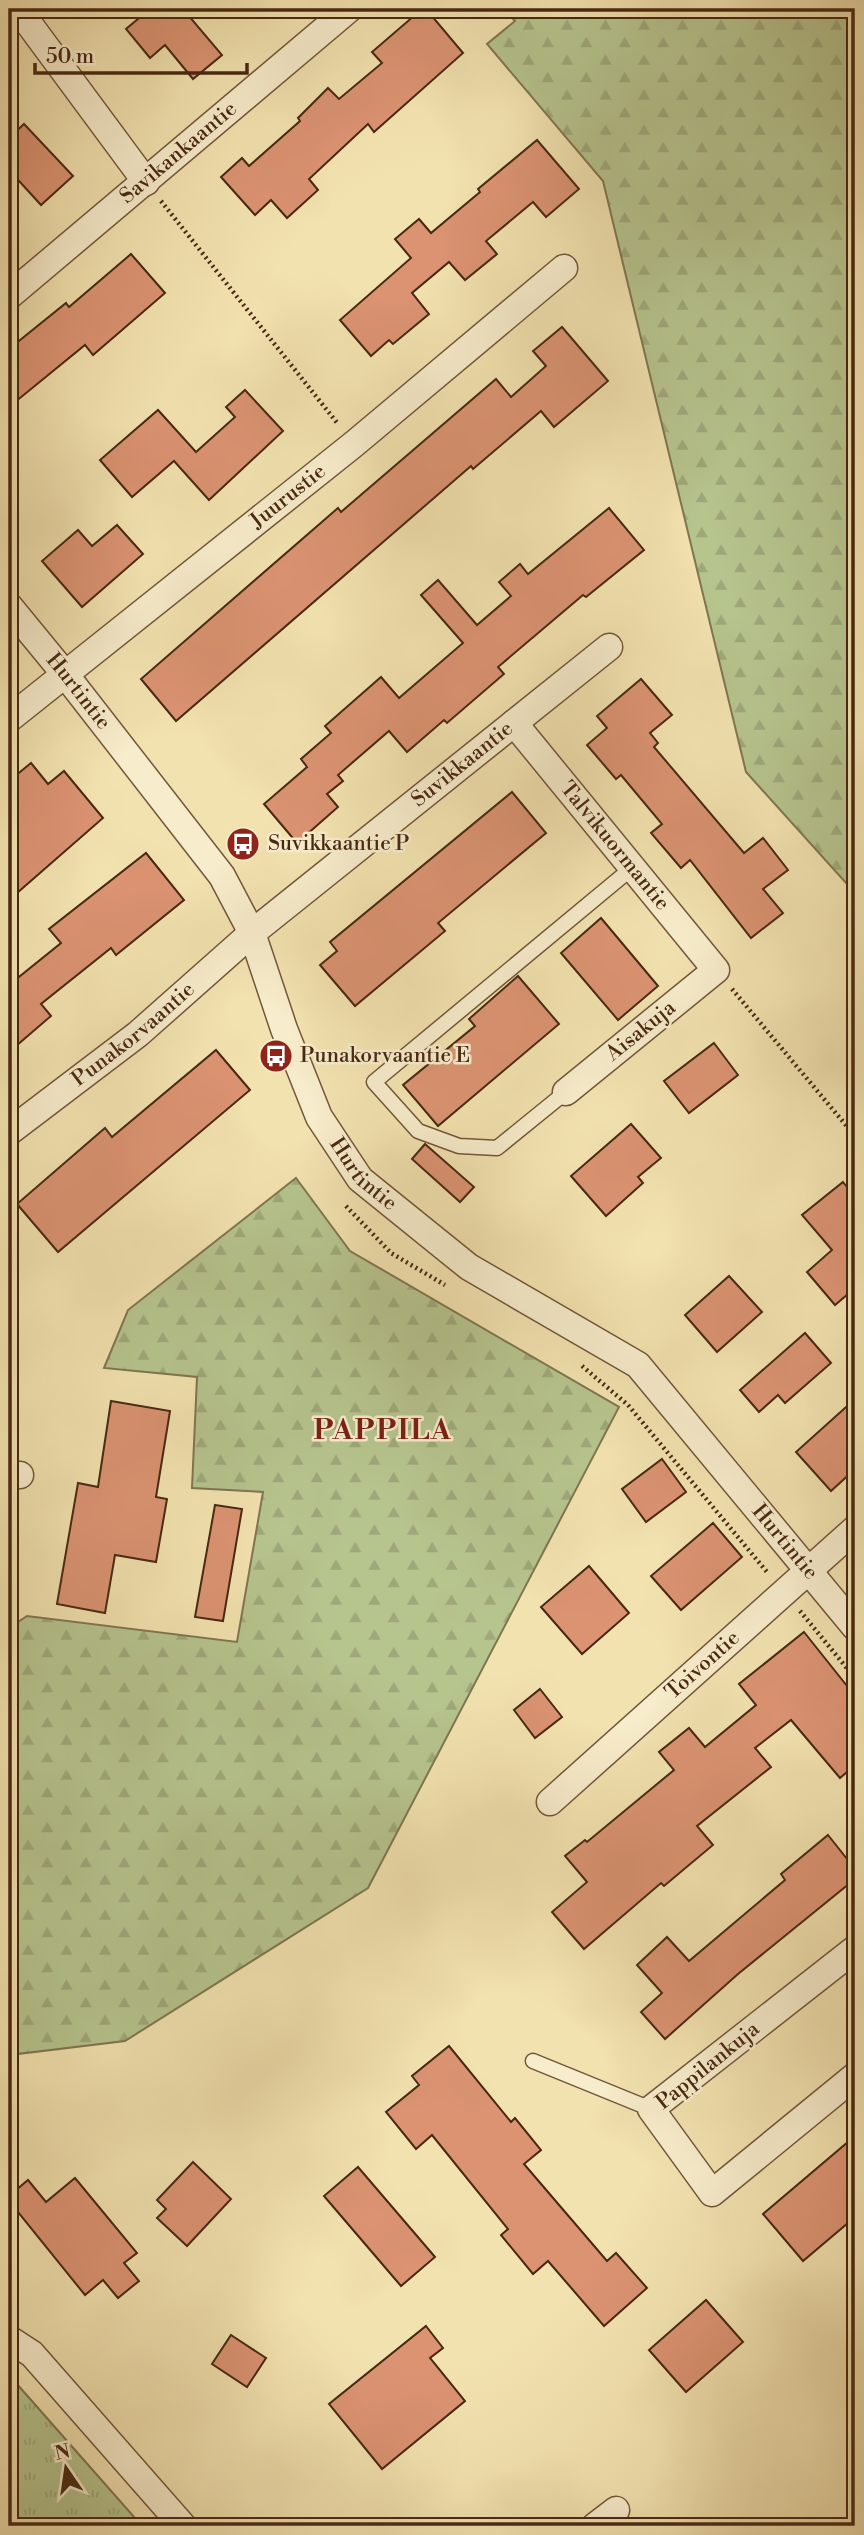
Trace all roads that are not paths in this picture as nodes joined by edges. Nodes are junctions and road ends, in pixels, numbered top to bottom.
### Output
1 (18, 9) edge
2 (349, 9) edge
3 (146, 182) junction
4 (564, 268) dead end
5 (9, 296) edge
6 (9, 606) edge
7 (609, 647) dead end
8 (64, 673) junction
9 (9, 719) edge
10 (514, 723) junction
11 (632, 868) junction
12 (252, 933) junction
13 (716, 970) joint
14 (566, 1092) joint
15 (9, 1132) edge
16 (855, 1529) edge
17 (808, 1570) junction
18 (855, 1627) edge
19 (550, 1802) dead end
20 (855, 1949) edge
21 (533, 2061) dead end
22 (855, 2076) edge
23 (650, 2109) junction
24 (9, 2339) edge
25 (183, 2526) edge

1 - 3 street
2 - 3 street, Savikankaantie
3 - 5 street, Savikankaantie
4 - 8 street, Juurustie
6 - 8 street, Hurtintie
7 - 10 street, Suvikkaantie
8 - 9 street, Juurustie
8 - 12 street, Hurtintie
10 - 11 street, Talvikuormantie
10 - 12 street, Suvikkaantie
11 - 13 street, Talvikuormantie
11 - 14 lane
12 - 15 street, Punakorvaantie
12 - 17 street, Hurtintie
13 - 14 street, Aisakuja
16 - 17 street, Toivontie
17 - 18 street, Hurtintie
17 - 19 street, Toivontie
20 - 23 street, Pappilankuja
21 - 23 lane
22 - 23 street, Pappilankuja
24 - 25 street

